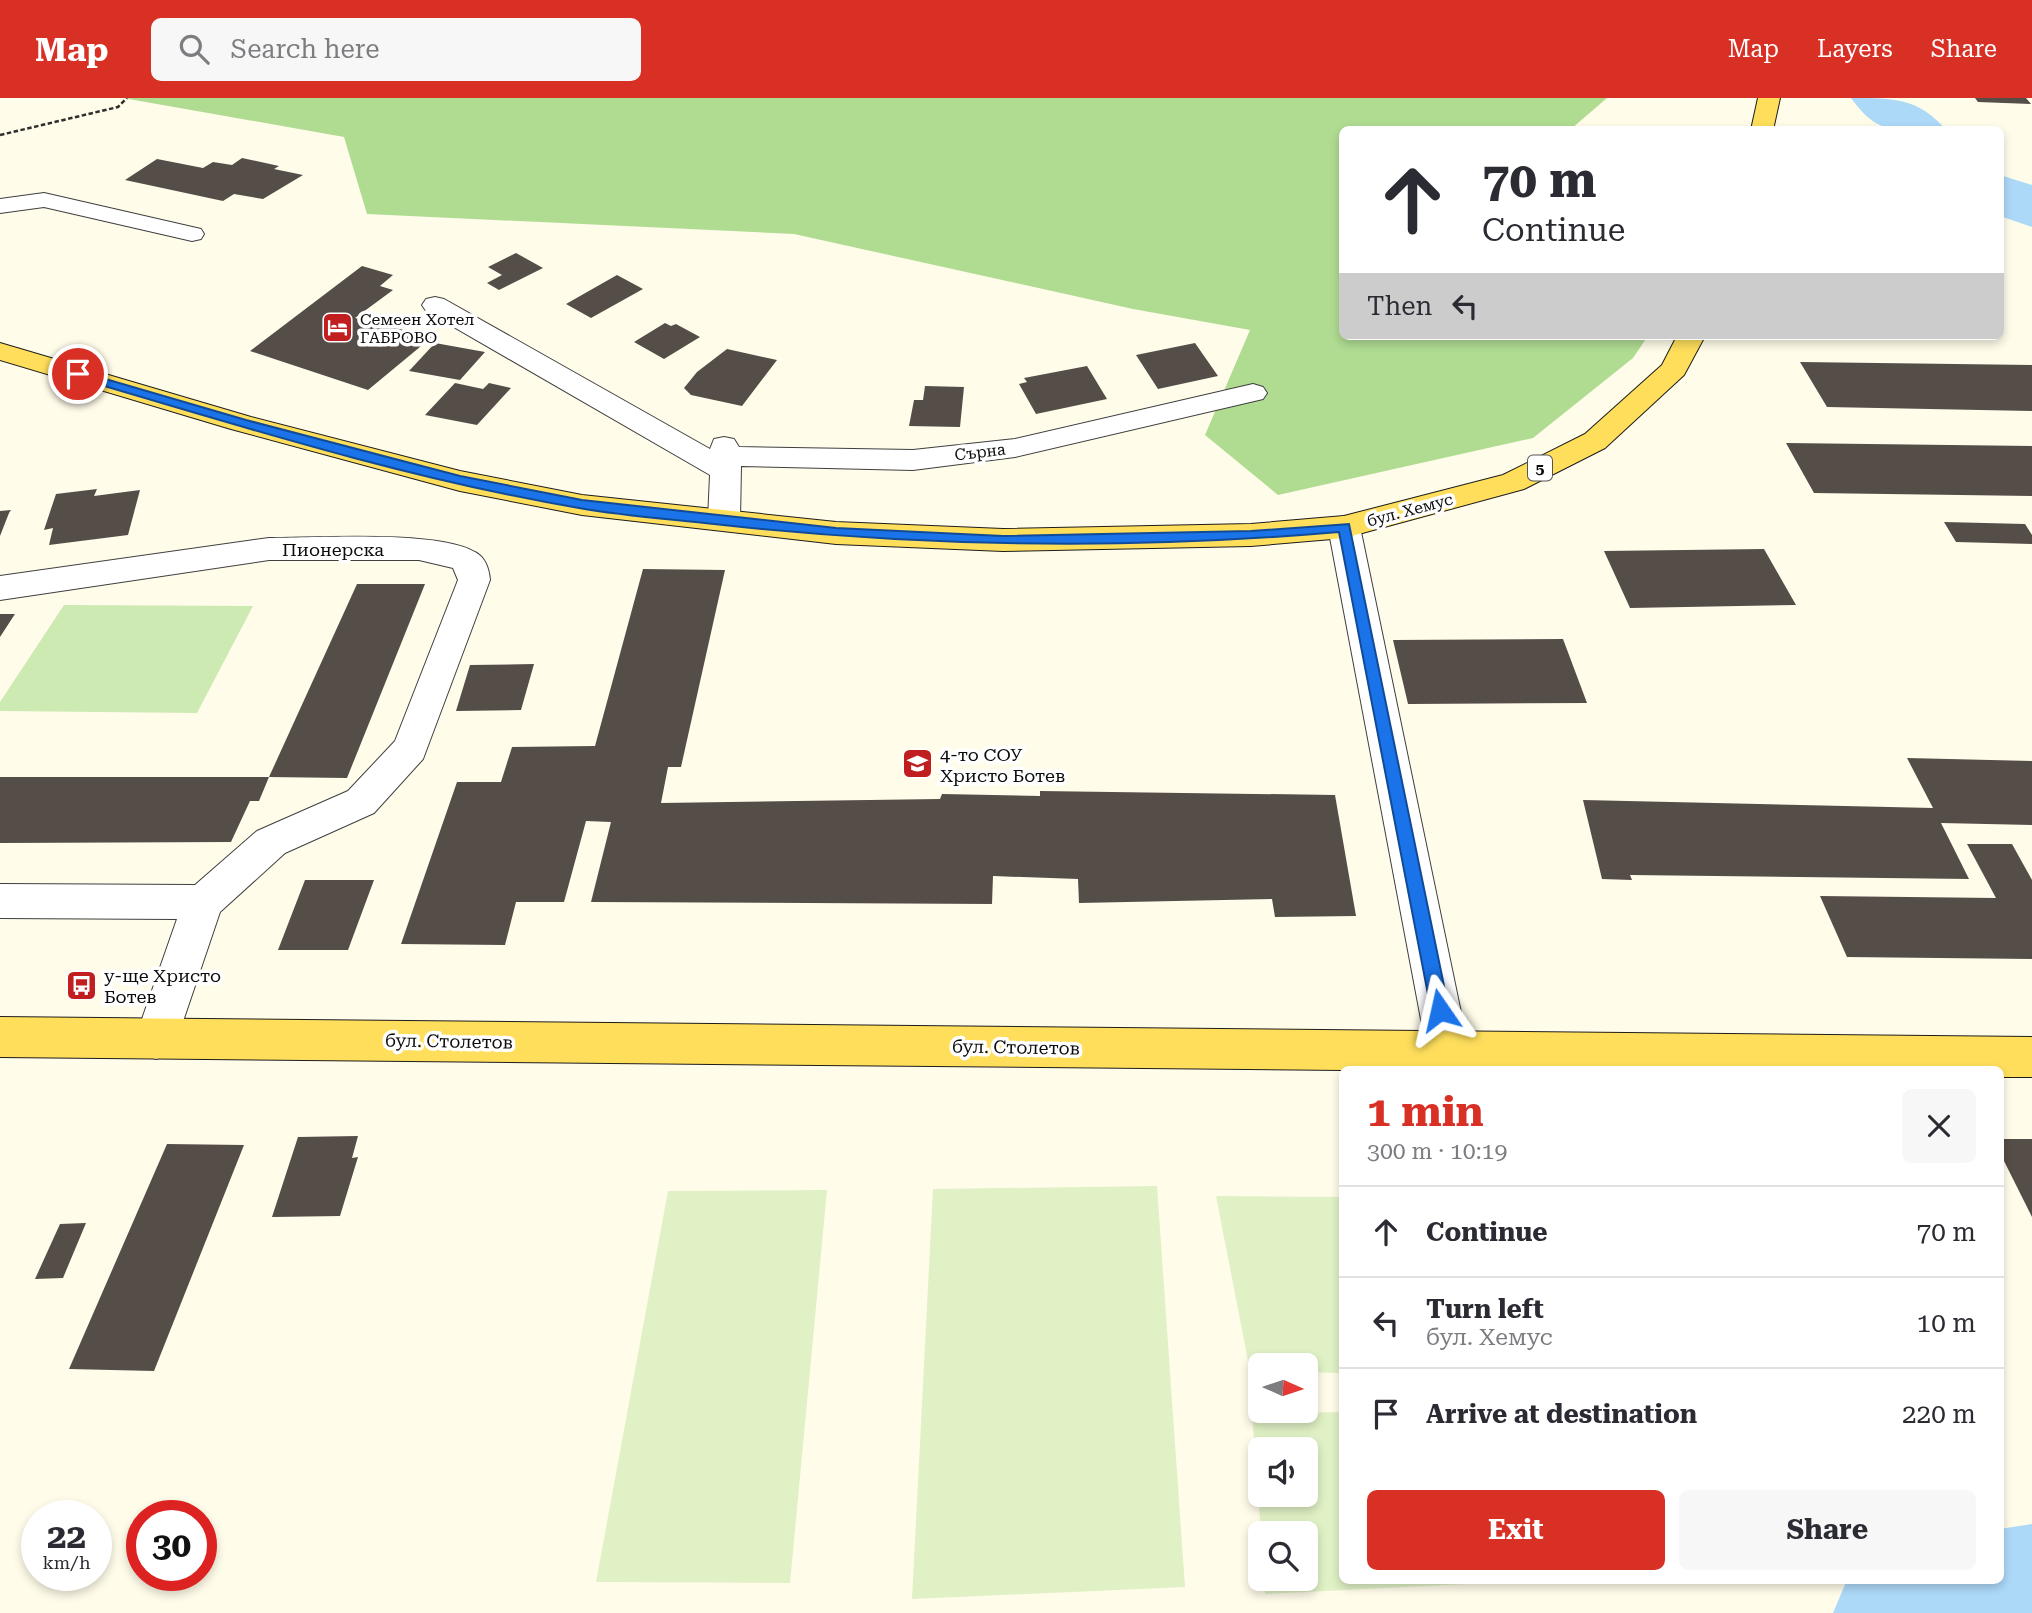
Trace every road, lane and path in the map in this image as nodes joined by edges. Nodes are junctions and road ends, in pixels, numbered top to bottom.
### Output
1 (127, 98) edge
2 (1769, 98) edge
3 (1763, 126) edge
4 (0, 135) edge
5 (0, 206) edge
6 (192, 234) dead end
7 (435, 305) dead end
8 (1689, 340) edge
9 (0, 351) edge
10 (1253, 393) dead end
11 (724, 453) junction
12 (724, 520) junction
13 (1344, 527) junction
14 (0, 588) edge
15 (0, 901) edge
16 (203, 902) junction
17 (0, 1037) edge
18 (156, 1038) junction
19 (1448, 1051) junction
20 (2032, 1057) edge

1 - 4 path
2 - 3 main road
5 - 6 street
7 - 11 street, Сърна
8 - 13 main road, бул. Хемус / 5
9 - 12 main road, бул. Хемус / 5
10 - 11 street, Сърна
11 - 12 street
12 - 13 main road, бул. Хемус / 5
13 - 19 street
14 - 16 street, Пионерска
15 - 16 street
16 - 18 street
17 - 18 main road, бул. Столетов
18 - 19 main road, бул. Столетов
19 - 20 main road, бул. Столетов

